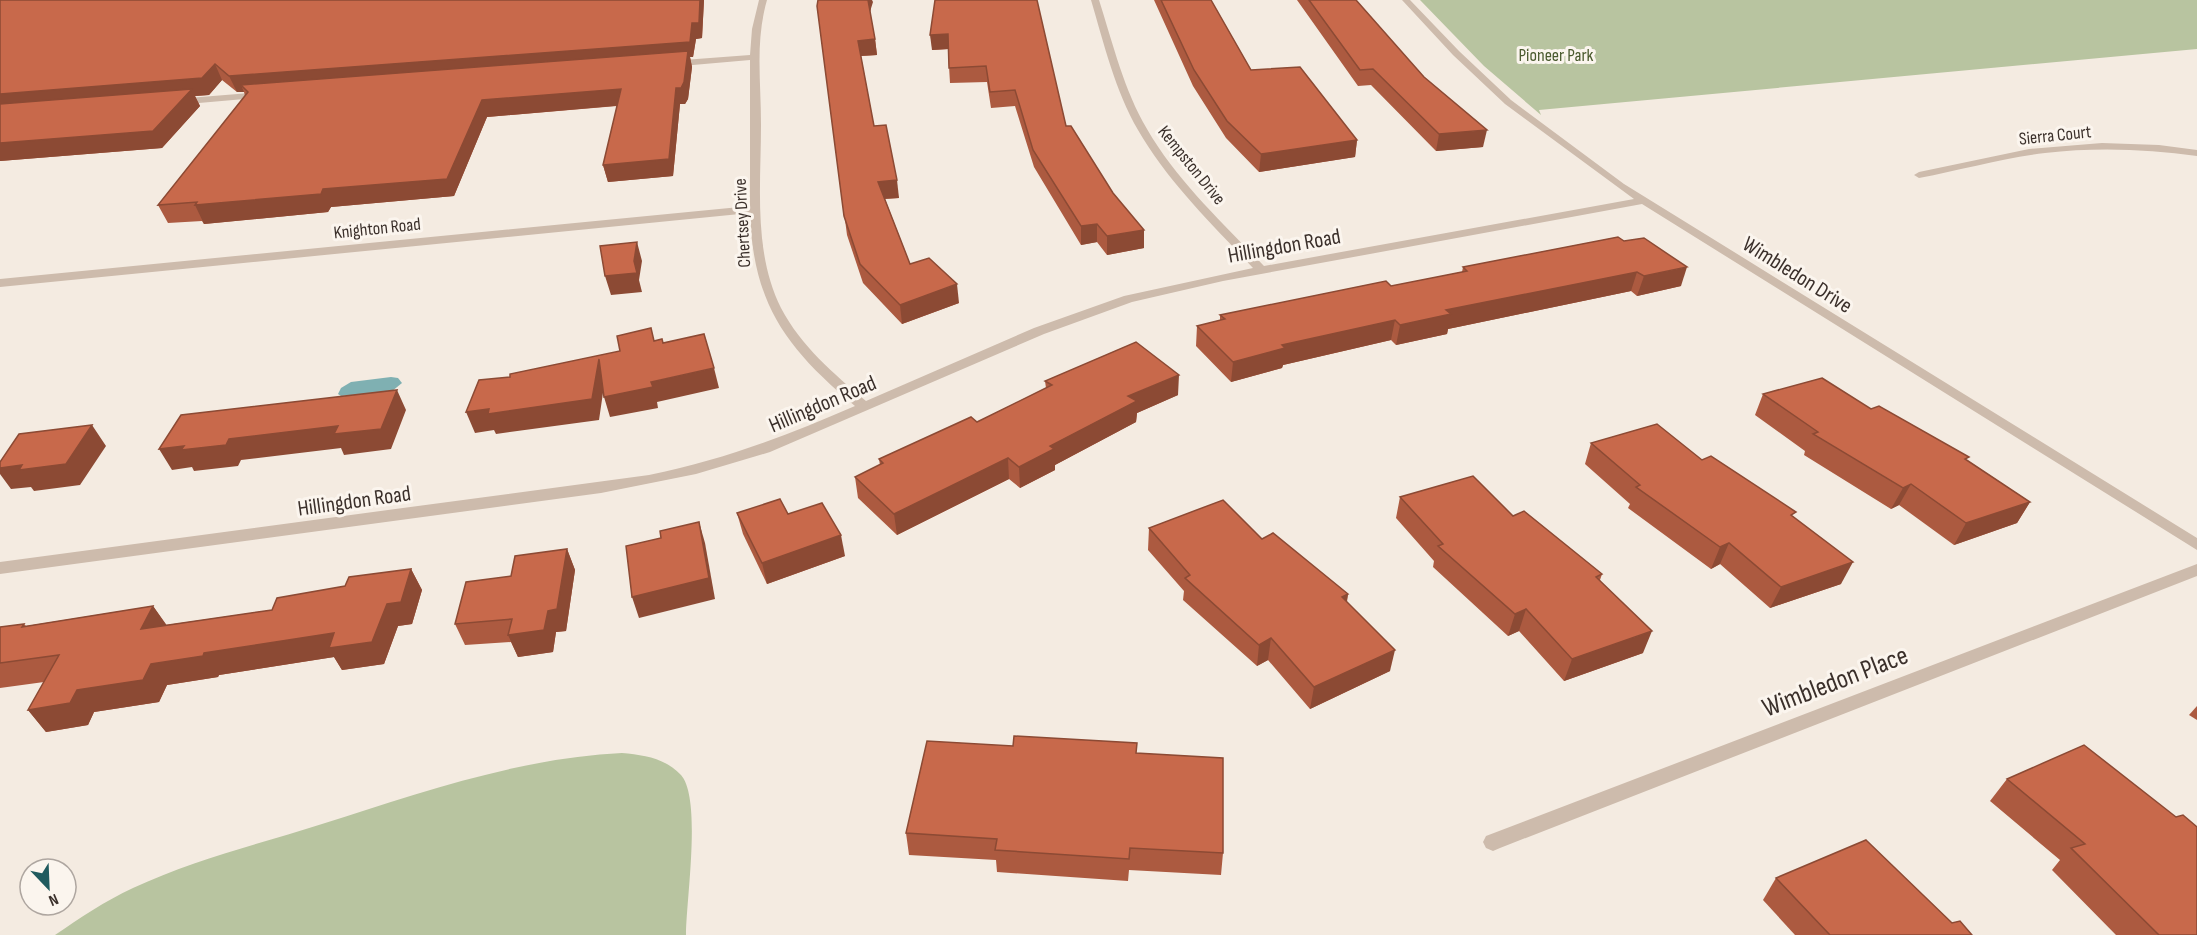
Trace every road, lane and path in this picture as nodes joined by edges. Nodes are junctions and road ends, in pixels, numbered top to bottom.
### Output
1 (763, 0) edge
2 (1095, 0) edge
3 (1406, 0) edge
4 (756, 57) junction
5 (661, 64) edge
6 (272, 95) edge
7 (165, 103) edge
8 (2197, 153) edge
9 (1919, 175) dead end
10 (1642, 201) junction
11 (758, 208) junction
12 (1261, 270) junction
13 (0, 283) edge
14 (865, 407) junction
15 (2197, 545) edge
16 (0, 568) edge
17 (2197, 570) edge
18 (1493, 842) dead end

1 - 4 street, Chertsey Drive
2 - 12 street, Kempston Drive
3 - 10 street, Wimbledon Drive
4 - 5 street
4 - 11 street, Chertsey Drive
6 - 7 street
8 - 9 street, Sierra Court
10 - 12 street, Hillingdon Road
10 - 15 street, Wimbledon Drive
11 - 13 street, Knighton Road
11 - 14 street, Chertsey Drive
12 - 14 street, Hillingdon Road
14 - 16 street, Hillingdon Road
17 - 18 street, Wimbledon Place

